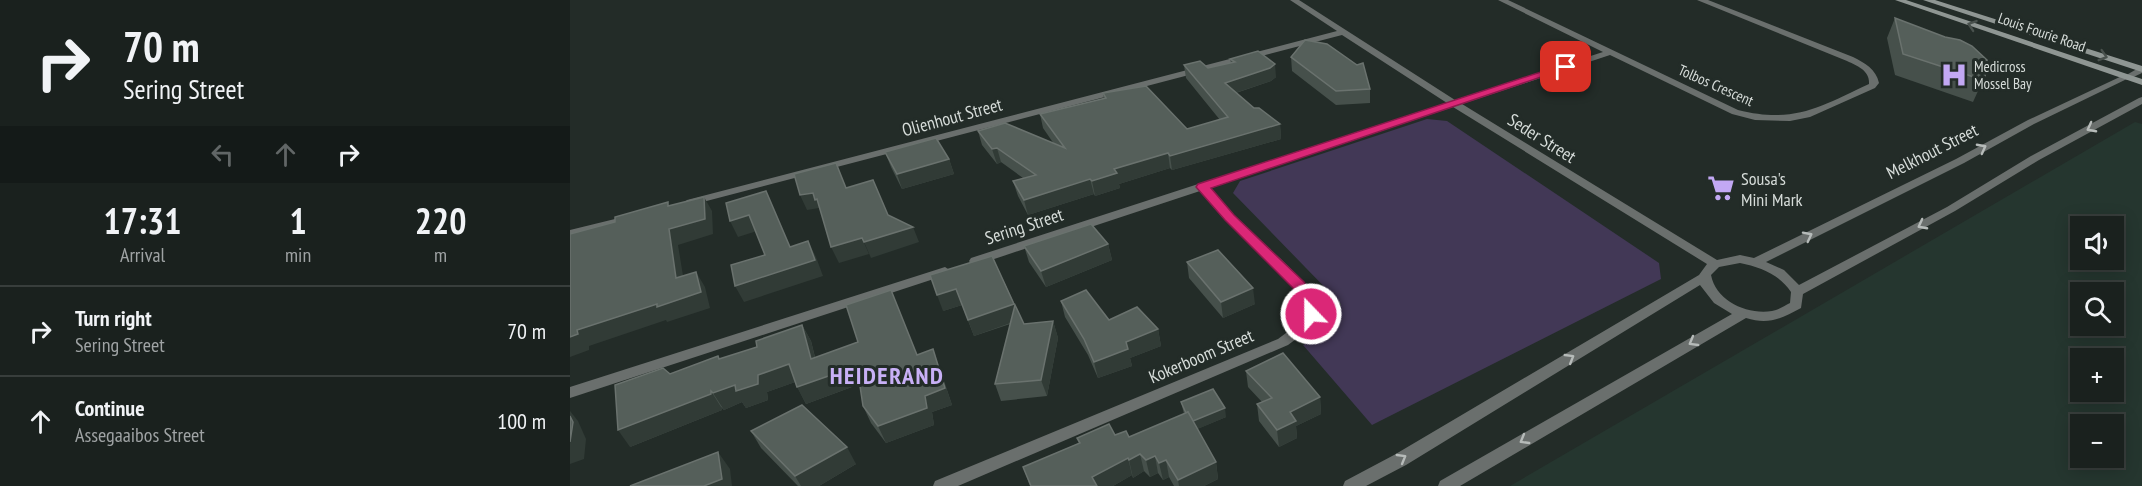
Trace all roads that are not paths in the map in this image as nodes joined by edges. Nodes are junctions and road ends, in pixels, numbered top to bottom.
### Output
1 (1294, 0) edge
2 (1502, 0) edge
3 (1701, 0) edge
4 (1899, 0) edge
5 (1928, 0) edge
6 (1343, 32) junction
7 (1610, 52) junction
8 (2142, 69) edge
9 (2127, 77) junction
10 (2142, 82) edge
11 (2142, 100) edge
12 (1455, 104) junction
13 (1203, 187) junction
14 (685, 203) edge
15 (628, 219) edge
16 (570, 234) edge
17 (1756, 262) junction
18 (1714, 264) junction
19 (1703, 278) junction
20 (1797, 292) junction
21 (1744, 313) junction
22 (570, 393) edge
23 (941, 486) edge
24 (1351, 486) edge
25 (1446, 486) edge

1 - 6 street, Seder Street
2 - 7 street, Tolbos Crescent
3 - 7 street, Tolbos Crescent
9 -> 4 main road, Louis Fourie Road
5 -> 8 main road, Louis Fourie Road
6 - 12 street, Seder Street
6 - 14 street, Olienhout Street
7 - 12 street, Sering Street
8 - 9 street, Melkhout Street
9 - 10 main road, Louis Fourie Road
17 -> 9 street, Melkhout Street
11 -> 20 street
12 - 13 street, Sering Street
12 - 18 street, Seder Street
13 - 22 street, Sering Street
13 - 23 street, Kokerboom Street
15 - 16 street
17 - 18 street
17 - 20 street
18 - 19 street
19 - 21 street
24 -> 19 street
20 - 21 street
21 -> 25 street

